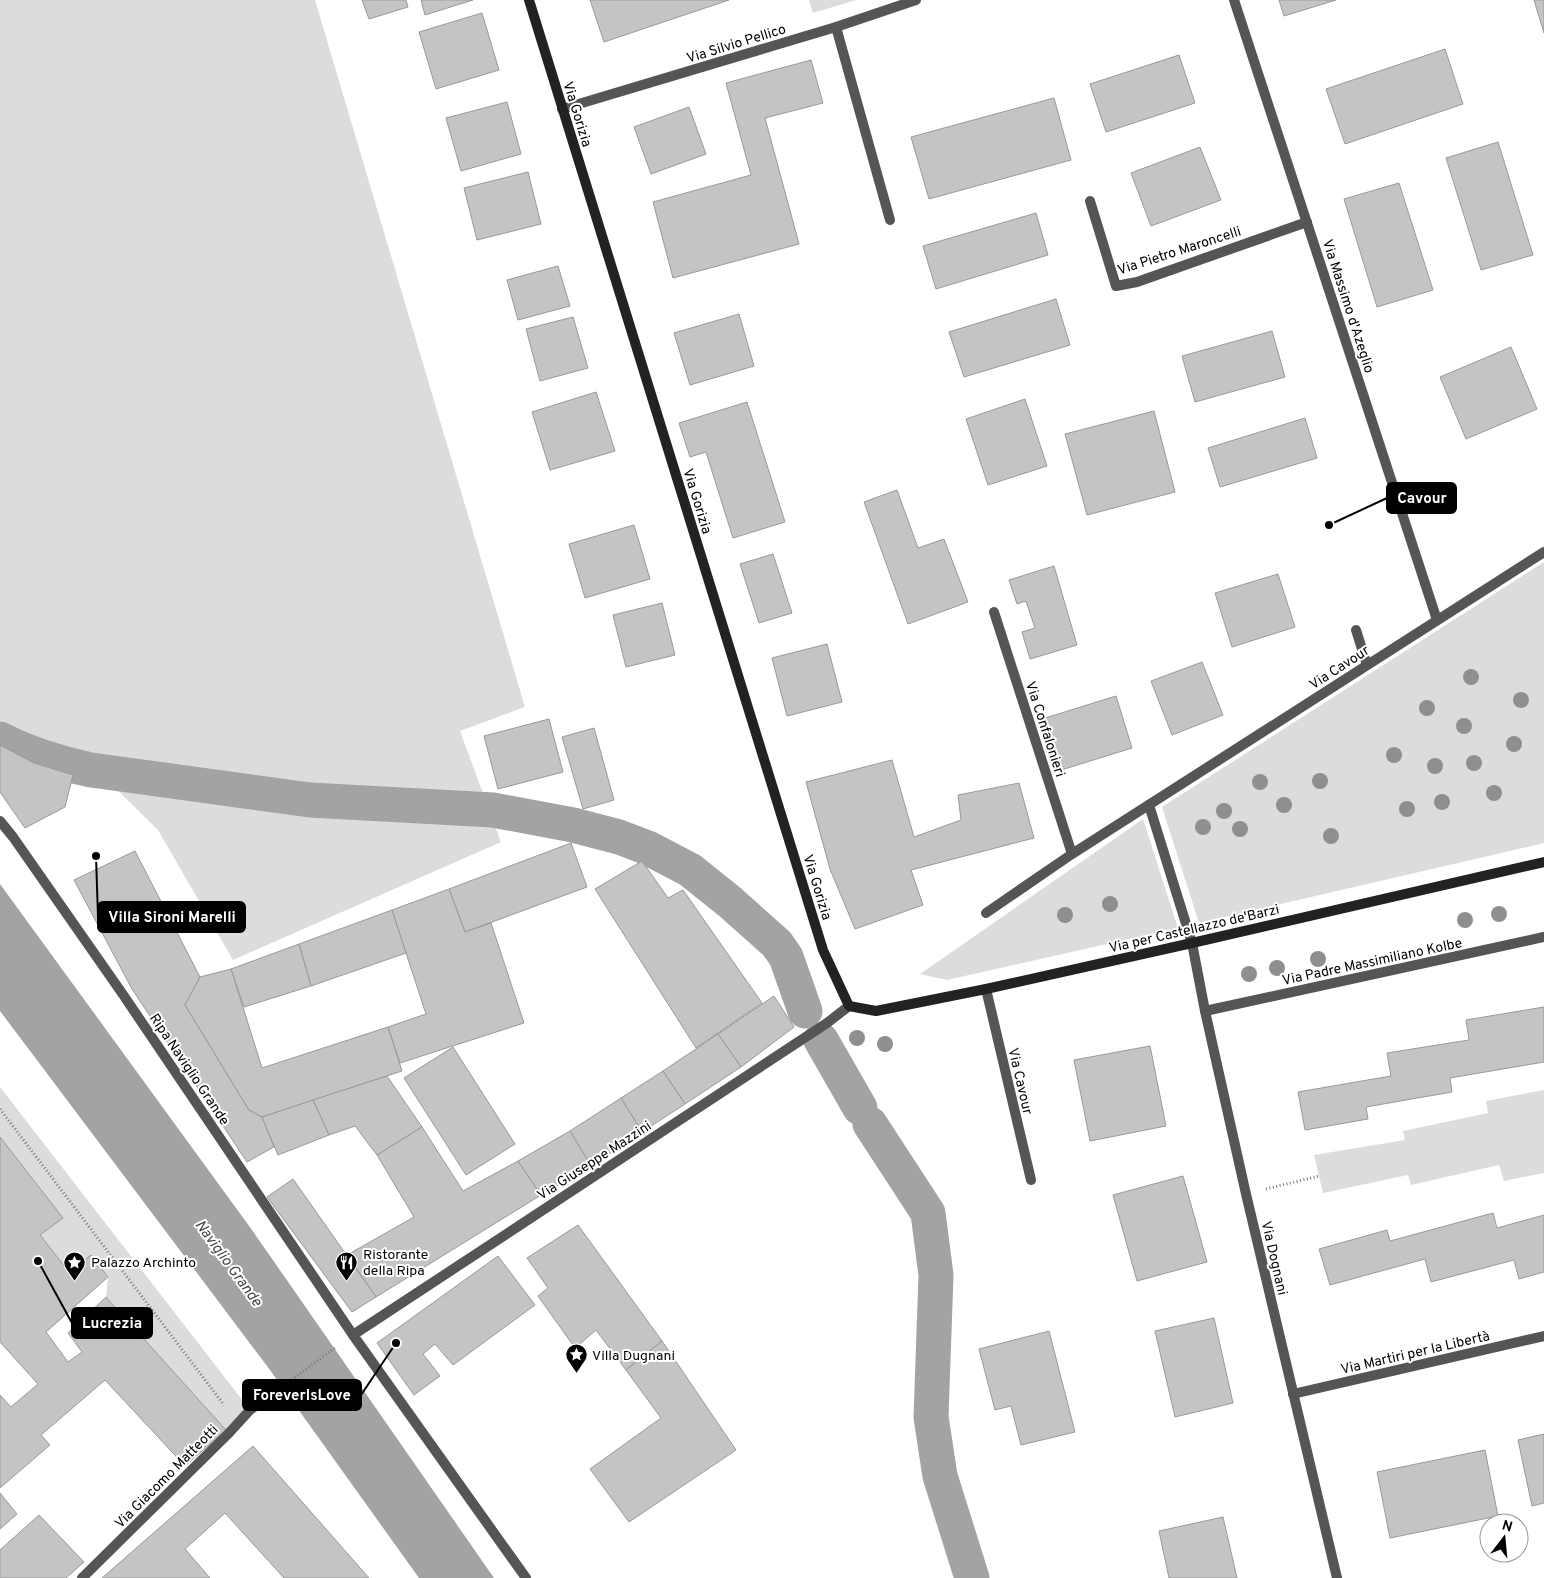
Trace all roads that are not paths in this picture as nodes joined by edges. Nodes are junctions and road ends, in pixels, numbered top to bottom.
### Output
1 (529, 0) edge
2 (916, 0) edge
3 (1234, 0) edge
4 (836, 27) junction
5 (562, 109) junction
6 (1090, 201) dead end
7 (890, 220) dead end
8 (1307, 222) junction
9 (1544, 552) edge
10 (994, 612) dead end
11 (1437, 620) junction
12 (1356, 630) dead end
13 (1367, 665) junction
14 (1149, 805) junction
15 (0, 821) edge
16 (1072, 854) junction
17 (1544, 862) edge
18 (986, 913) dead end
19 (1544, 937) edge
20 (1192, 943) junction
21 (986, 989) junction
22 (849, 1006) junction
23 (1205, 1011) junction
24 (1031, 1180) dead end
25 (353, 1335) junction
26 (1544, 1336) edge
27 (1293, 1394) junction
28 (271, 1395) dead end
29 (82, 1578) edge
30 (526, 1578) edge
31 (1337, 1578) edge

1 - 5 street, Via Gorizia
2 - 4 street, Via Silvio Pellico
3 - 8 street, Via Massimo d'Azeglio
4 - 5 street, Via Silvio Pellico
4 - 7 street
5 - 22 street, Via Gorizia
6 - 8 street, Via Pietro Maroncelli
8 - 11 street, Via Massimo d'Azeglio
9 - 11 street, Via Cavour
10 - 16 street, Via Confalonieri
11 - 13 street, Via Cavour
12 - 13 street
13 - 14 street, Via Cavour
14 - 16 street, Via Cavour
14 - 20 street
15 - 25 street, Ripa Naviglio Grande
16 - 18 street, Via Cavour
17 - 20 street, Via per Castellazzo de'Barzi
19 - 23 street, Via Padre Massimiliano Kolbe
20 - 21 street, Via per Castellazzo de'Barzi
20 - 23 street, Via Dognani
21 - 22 street, Via per Castellazzo de'Barzi
21 - 24 street, Via Cavour
22 - 25 street, Via Giuseppe Mazzini
23 - 27 street, Via Dognani
25 - 30 street, Ripa Naviglio Grande
26 - 27 street, Via Martiri per la Libertà
27 - 31 street, Via Dognani
28 - 29 street, Via Giacomo Matteotti

